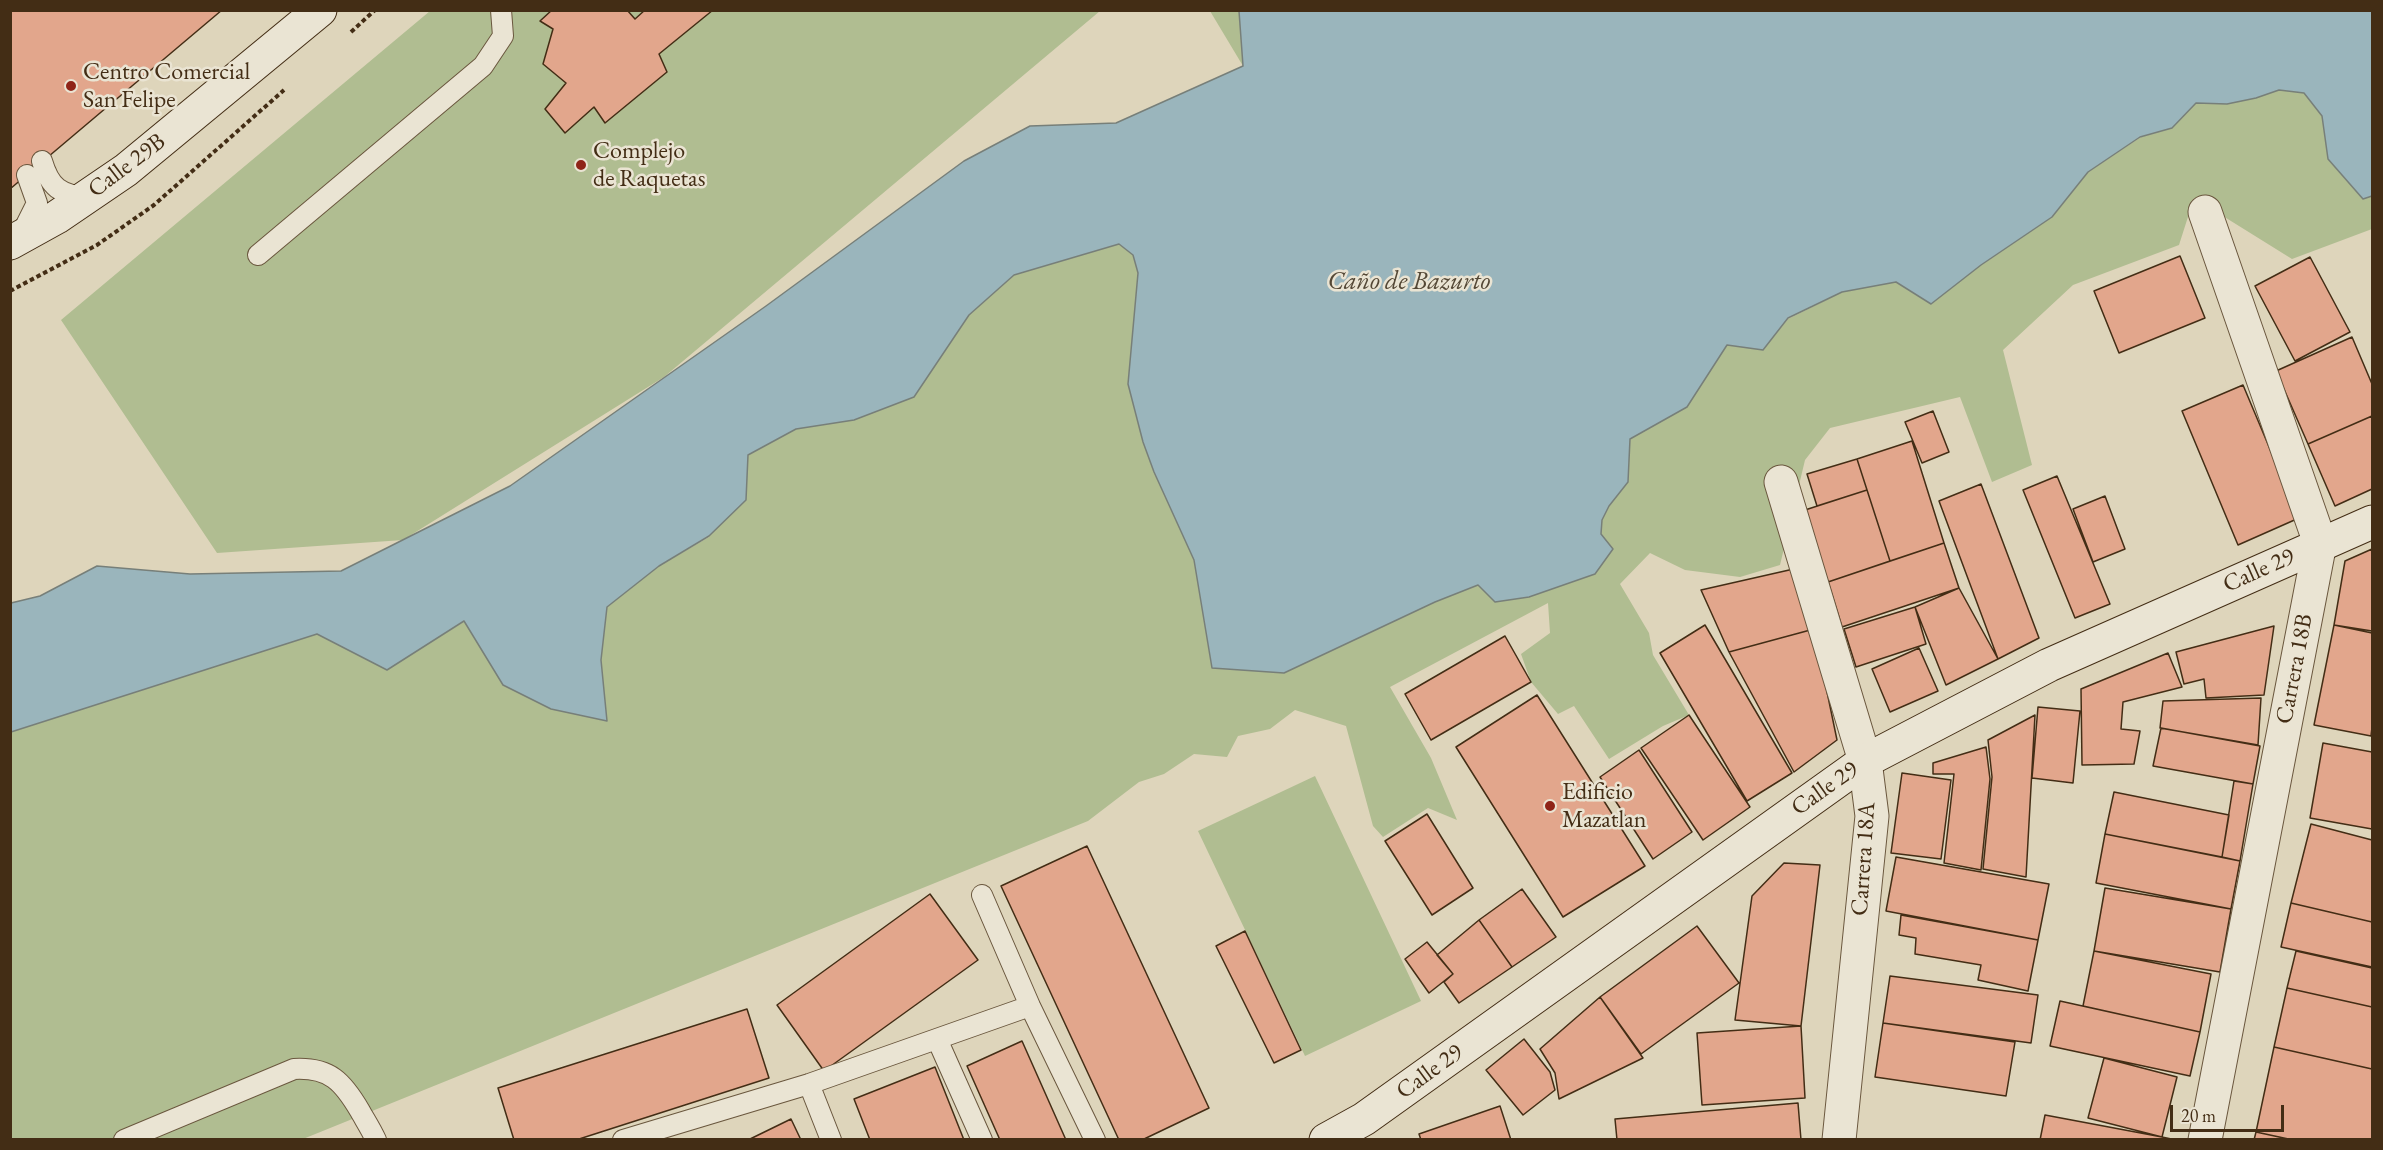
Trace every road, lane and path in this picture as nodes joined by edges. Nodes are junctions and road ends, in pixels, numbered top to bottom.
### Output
1 (320, 10) edge
2 (501, 10) edge
3 (42, 162) dead end
4 (27, 175) dead end
5 (87, 198) junction
6 (2205, 212) dead end
7 (15, 240) edge
8 (258, 255) dead end
9 (1781, 482) dead end
10 (2373, 522) edge
11 (2320, 543) junction
12 (1865, 761) junction
13 (982, 895) dead end
14 (1030, 1006) junction
15 (937, 1039) junction
16 (809, 1084) junction
17 (124, 1140) edge
18 (376, 1140) edge
19 (623, 1140) edge
20 (831, 1140) edge
21 (982, 1140) edge
22 (1095, 1140) edge
23 (1326, 1140) edge
24 (1839, 1140) edge
25 (2205, 1140) edge

1 - 5 street, Calle 29B
2 - 8 lane
3 - 5 lane
4 - 7 lane
5 - 7 street, Calle 29B
6 - 11 street
9 - 12 street, Carrera 18A
10 - 11 street, Calle 29
11 - 12 street, Calle 29
11 - 25 street, Carrera 18B
12 - 23 street, Calle 29
12 - 24 street, Carrera 18A
13 - 14 lane
14 - 15 lane
14 - 22 lane
15 - 16 lane
15 - 21 lane
16 - 19 lane
16 - 20 lane
17 - 18 lane

